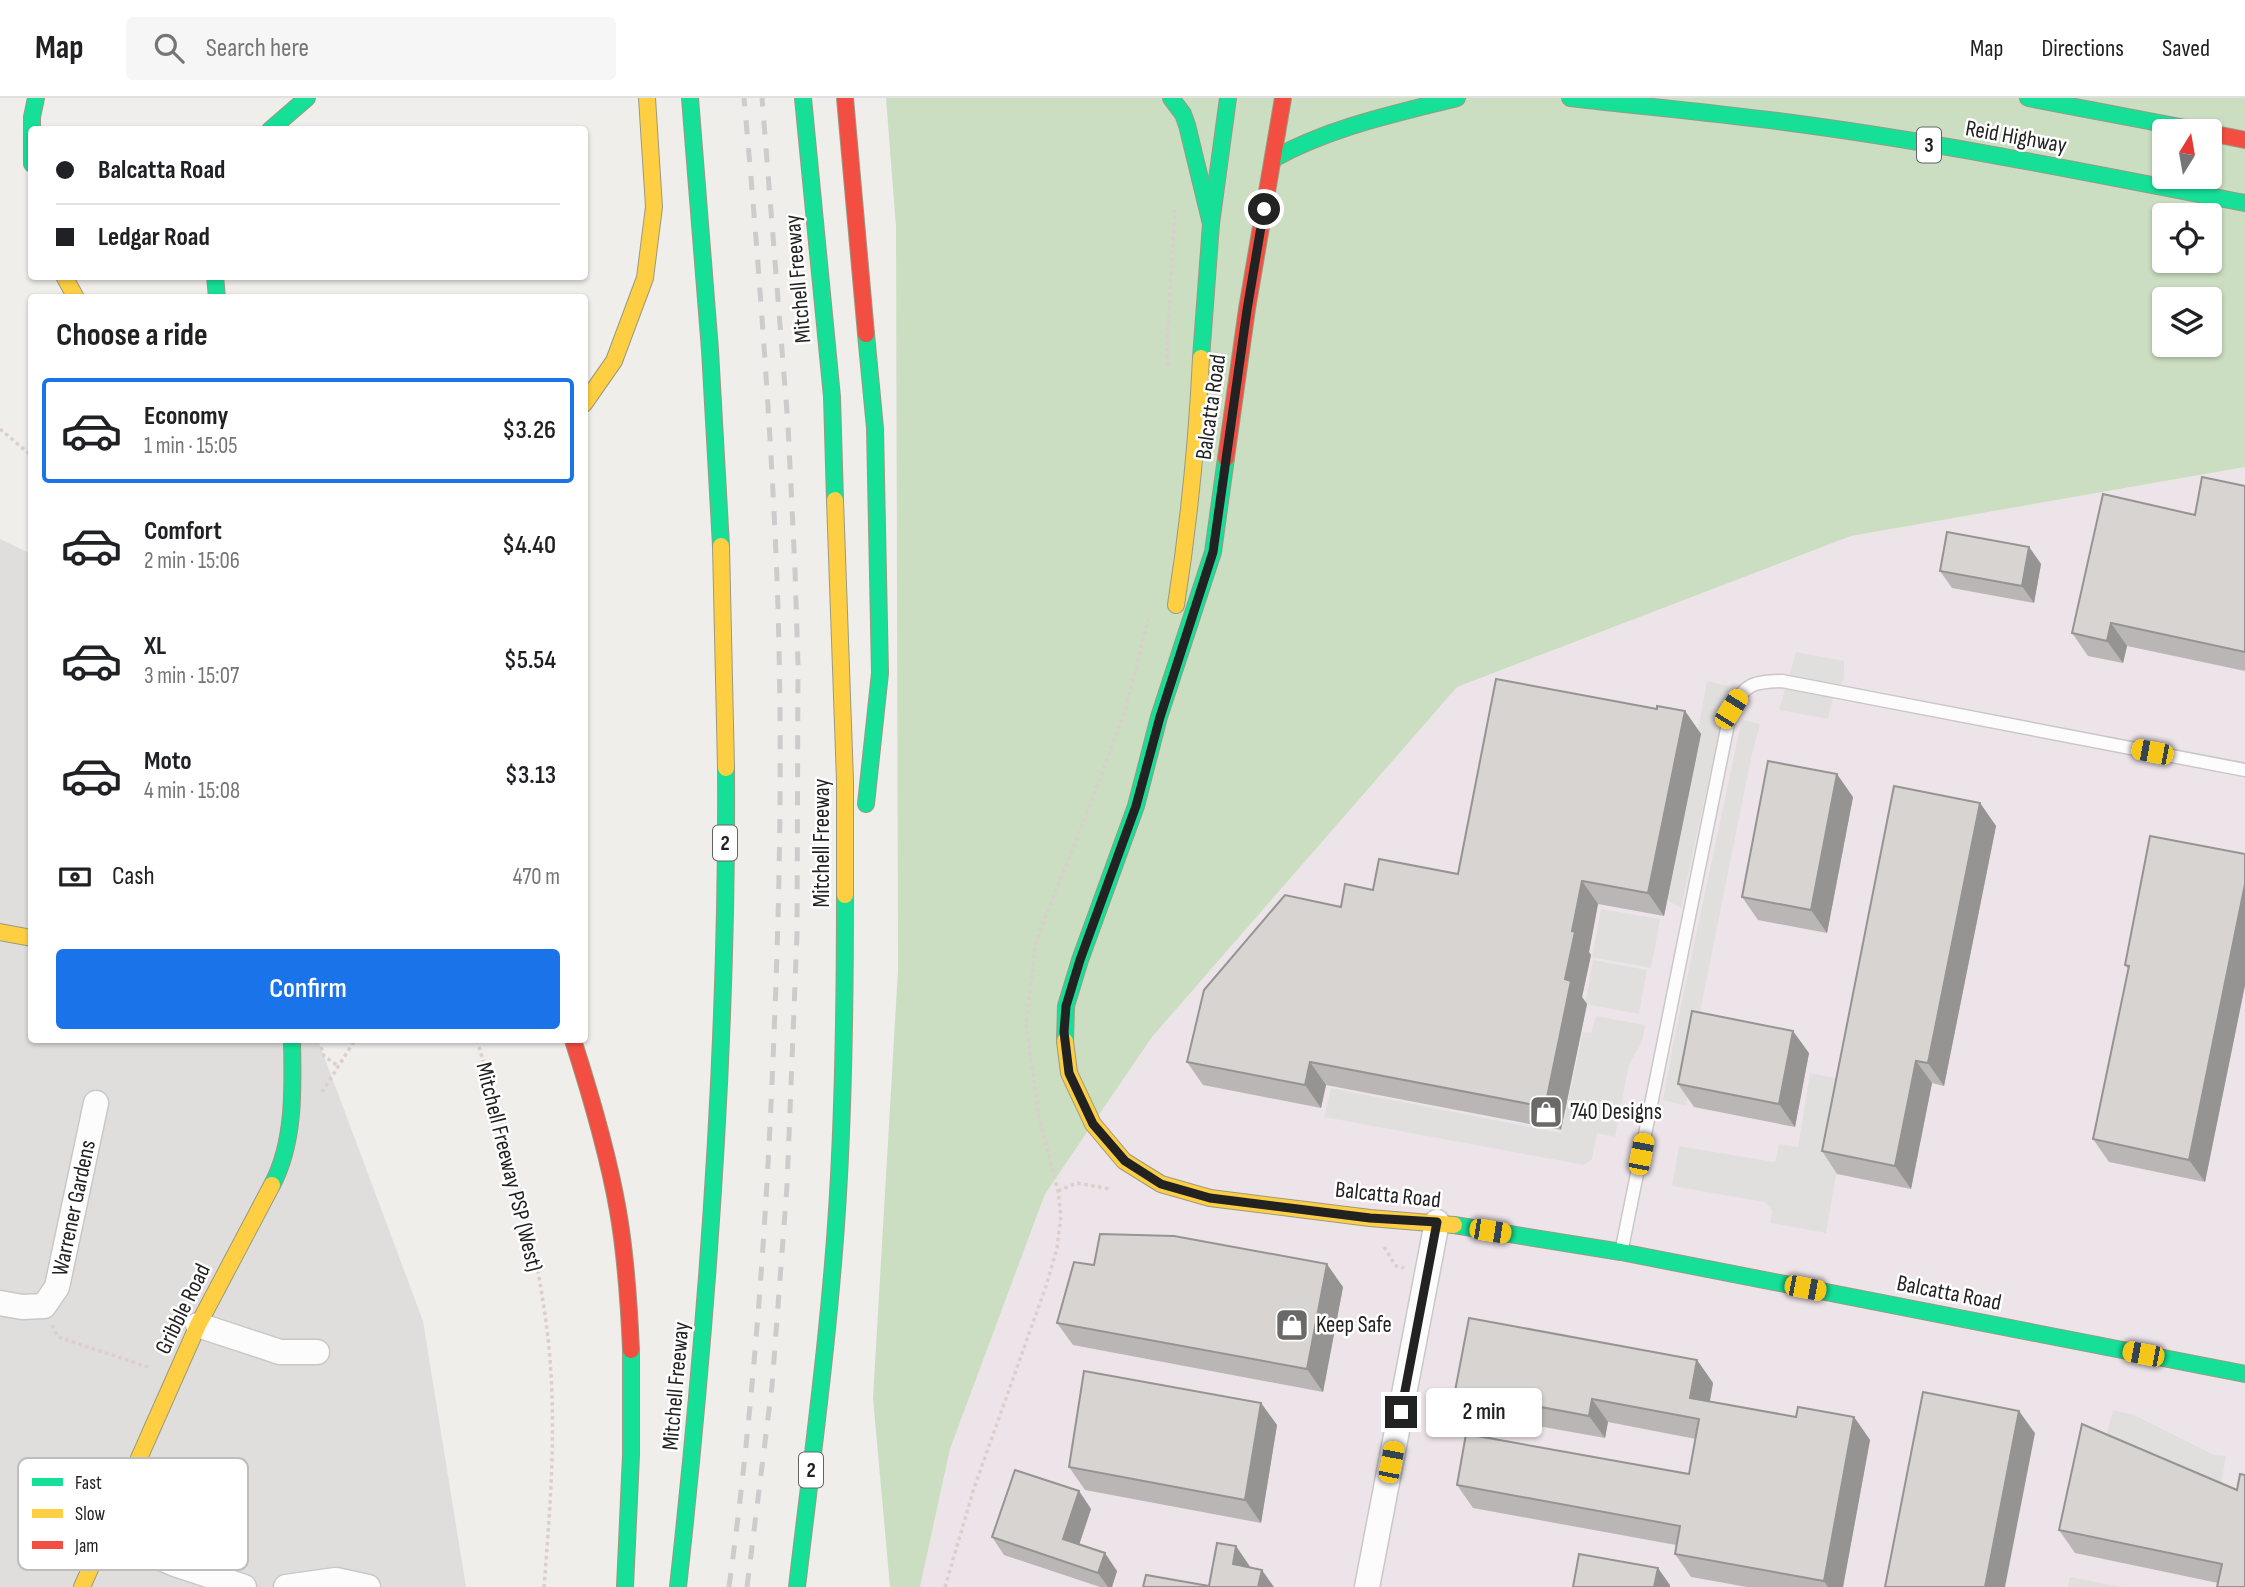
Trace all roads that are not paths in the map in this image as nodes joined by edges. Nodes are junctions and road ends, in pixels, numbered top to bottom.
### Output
1 (22, 98) edge
2 (36, 98) edge
3 (307, 98) edge
4 (647, 98) edge
5 (690, 98) edge
6 (803, 98) edge
7 (845, 98) edge
8 (1171, 98) edge
9 (1228, 98) edge
10 (1283, 98) edge
11 (1457, 98) edge
12 (1570, 98) edge
13 (2028, 98) edge
14 (32, 117) junction
15 (2152, 122) edge
16 (32, 126) edge
17 (275, 126) edge
18 (2222, 135) edge
19 (2245, 140) edge
20 (1273, 159) junction
21 (2245, 203) edge
22 (1211, 224) junction
23 (588, 398) edge
24 (1160, 717) junction
25 (2245, 770) edge
26 (864, 826) dead end
27 (861, 854) dead end
28 (0, 932) edge
29 (28, 937) edge
30 (845, 1006) junction
31 (292, 1043) edge
32 (574, 1043) edge
33 (96, 1103) dead end
34 (1437, 1222) junction
35 (1621, 1252) junction
36 (0, 1303) edge
37 (198, 1325) junction
38 (317, 1352) dead end
39 (2245, 1374) edge
40 (139, 1458) edge
41 (90, 1570) edge
42 (193, 1570) edge
43 (82, 1587) edge
44 (244, 1587) edge
45 (286, 1587) edge
46 (368, 1587) edge
47 (625, 1587) edge
48 (678, 1587) edge
49 (797, 1587) edge
50 (1367, 1587) edge

1 - 14 main road
2 - 14 main road
3 - 17 main road
4 - 23 main road
5 - 48 main road, Mitchell Freeway / 2
6 - 30 main road, Mitchell Freeway / 2
7 - 26 main road
8 - 22 main road
9 - 22 main road, Balcatta Road
10 - 20 main road, Balcatta Road
11 - 20 main road
12 - 21 main road, Reid Highway / 3
13 - 15 main road, Reid Highway
14 - 16 main road
18 - 19 main road
20 - 24 main road, Balcatta Road
22 - 24 main road, Balcatta Road
24 - 34 main road, Balcatta Road
25 - 35 lane
27 - 30 main road
28 - 29 main road
30 - 49 main road, Mitchell Freeway / 2
31 - 37 main road, Gribble Road
32 - 47 main road
33 - 36 street, Warrener Gardens
34 - 35 main road, Balcatta Road
34 - 50 street
35 - 39 main road, Balcatta Road
37 - 38 street
37 - 40 main road, Gribble Road
41 - 43 main road, Gribble Road
42 - 44 street
45 - 46 street

